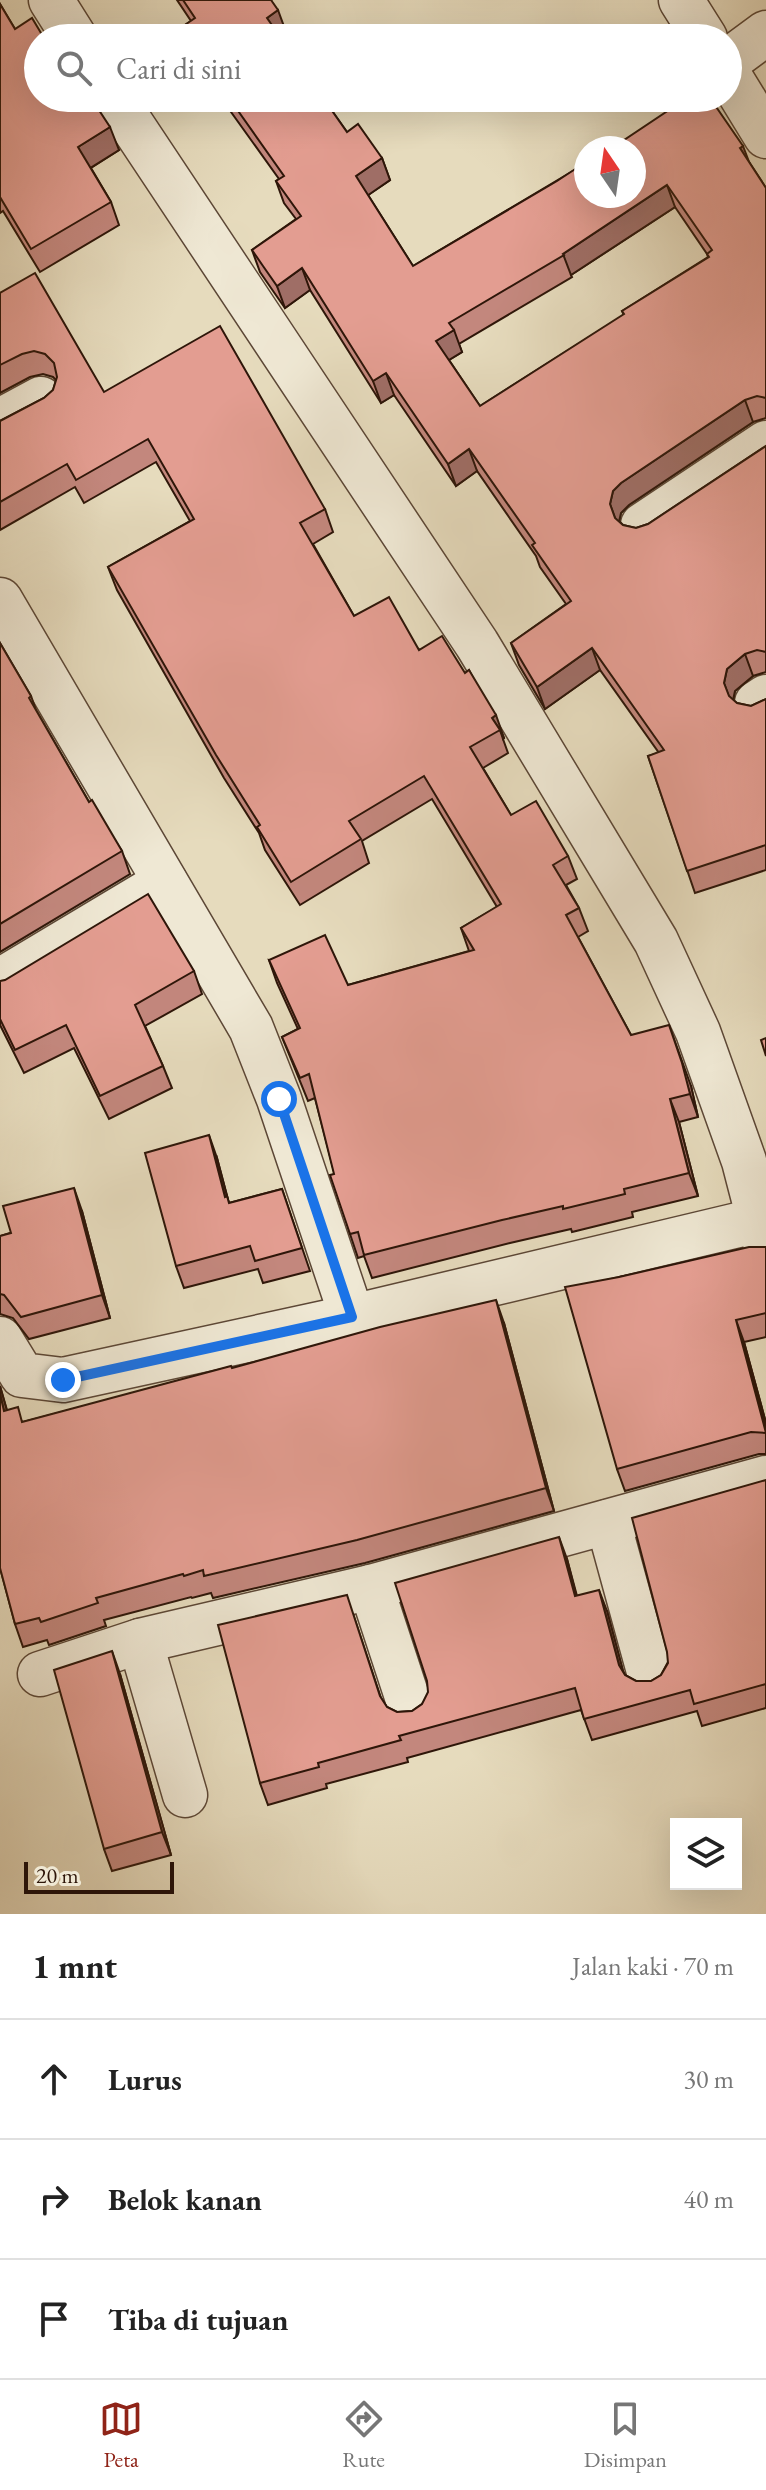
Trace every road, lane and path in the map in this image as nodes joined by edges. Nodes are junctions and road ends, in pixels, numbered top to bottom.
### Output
1 (51, 0) edge
2 (681, 0) edge
3 (66, 24) edge
4 (696, 24) edge
5 (766, 33) edge
6 (742, 51) edge
7 (742, 97) edge
8 (123, 112) edge
9 (766, 136) edge
10 (41, 399) edge
11 (0, 421) edge
12 (766, 443) edge
13 (643, 525) edge
14 (0, 600) edge
15 (165, 882) junction
16 (0, 981) edge
17 (755, 1157) edge
18 (762, 1233) edge
19 (352, 1317) junction
20 (0, 1339) edge
21 (766, 1478) edge
22 (608, 1522) junction
23 (371, 1587) junction
24 (140, 1641) junction
25 (40, 1674) dead end
26 (651, 1679) edge
27 (411, 1709) edge
28 (185, 1795) dead end

1 - 3 street
2 - 4 street
5 - 6 street
7 - 9 street
8 - 17 street
10 - 11 street
12 - 13 street
14 - 15 street
15 - 16 street
15 - 19 street
17 - 18 street
18 - 19 street
19 - 20 street
21 - 22 street
22 - 23 street
22 - 26 street
23 - 24 street
23 - 27 street
24 - 25 street
24 - 28 street

